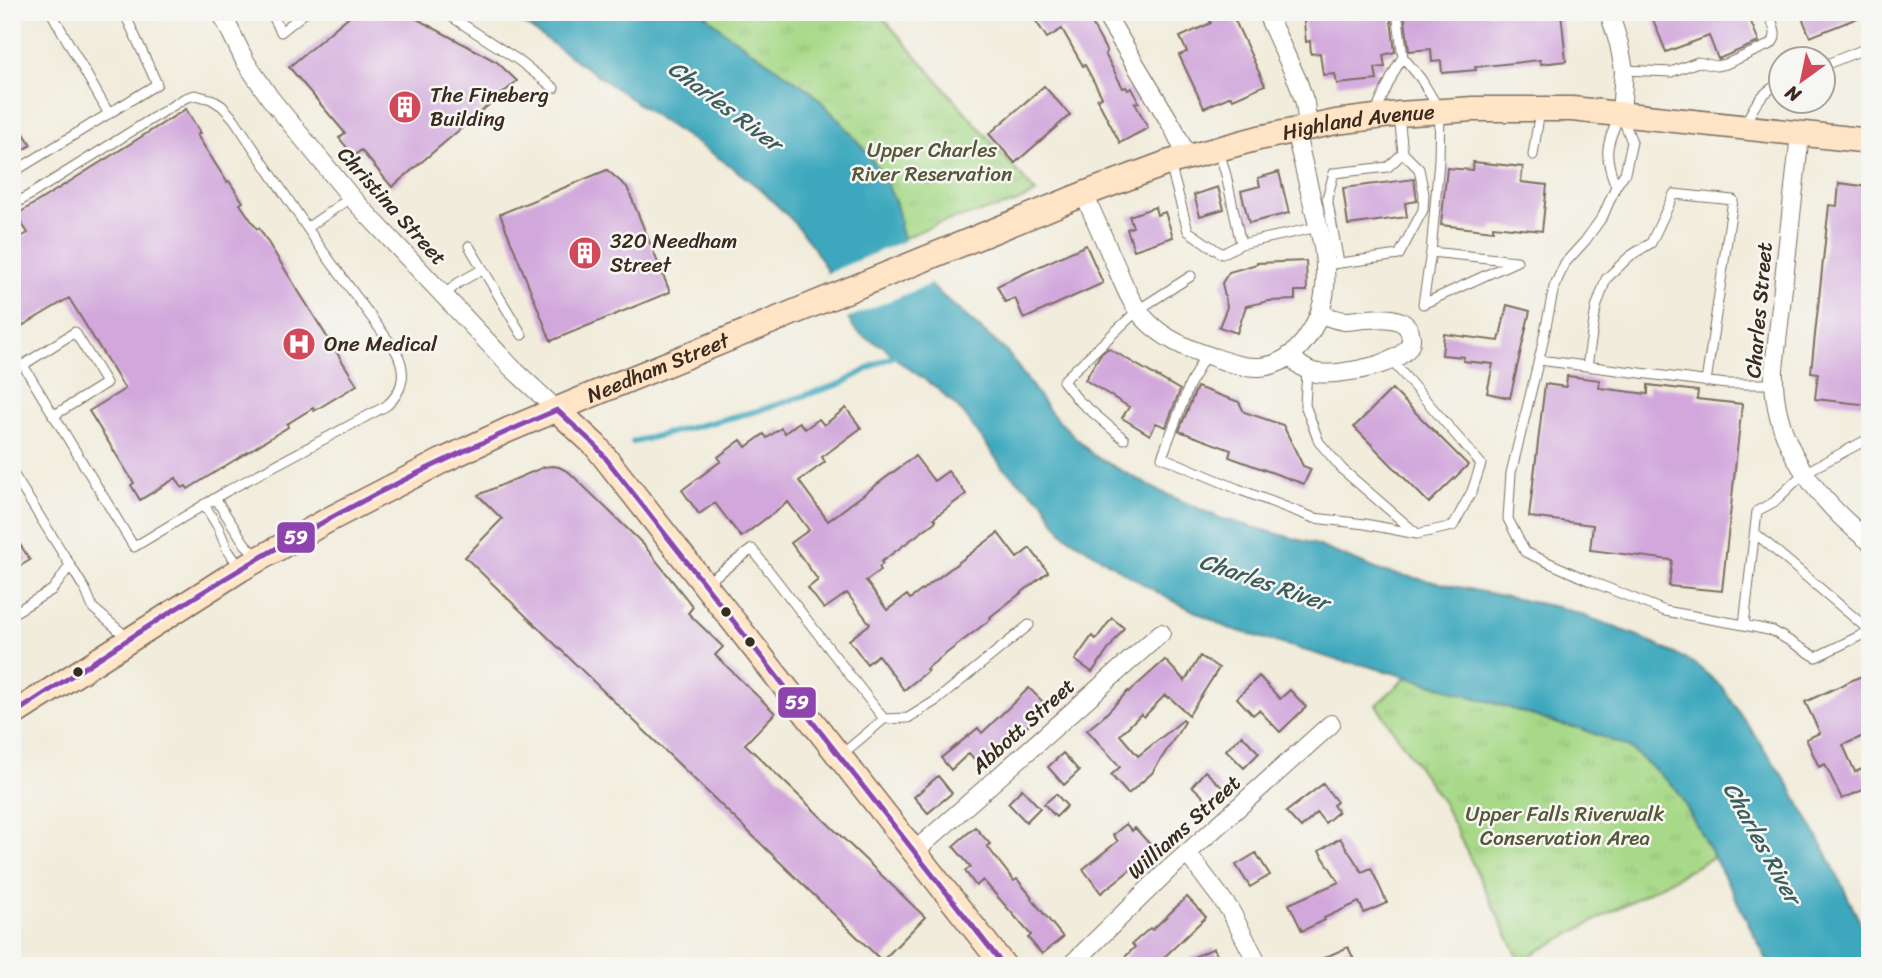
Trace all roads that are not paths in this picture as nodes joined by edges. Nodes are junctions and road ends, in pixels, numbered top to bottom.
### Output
1 (17, 12) edge
2 (51, 12) edge
3 (124, 12) edge
4 (221, 12) edge
5 (271, 12) edge
6 (306, 12) edge
7 (444, 12) edge
8 (1104, 12) edge
9 (1266, 12) edge
10 (1397, 12) edge
11 (1609, 12) edge
12 (1768, 12) edge
13 (12, 16) edge
14 (1867, 48) dead end
15 (1404, 57) junction
16 (1836, 60) edge
17 (1624, 70) junction
18 (554, 88) dead end
19 (1766, 91) edge
20 (1540, 108) junction
21 (1440, 111) junction
22 (109, 114) junction
23 (1399, 114) junction
24 (1621, 114) junction
25 (1373, 117) junction
26 (1743, 128) junction
27 (1301, 129) junction
28 (1800, 134) junction
29 (1870, 141) edge
30 (1218, 148) junction
31 (1403, 153) junction
32 (1534, 155) dead end
33 (1178, 160) junction
34 (12, 173) edge
35 (1616, 186) junction
36 (1084, 194) junction
37 (351, 197) junction
38 (12, 206) edge
39 (1318, 227) junction
40 (307, 228) junction
41 (1241, 244) junction
42 (470, 246) dead end
43 (1431, 252) junction
44 (1332, 264) junction
45 (483, 269) junction
46 (1191, 276) dead end
47 (873, 281) joint
48 (443, 296) junction
49 (1138, 310) junction
50 (1320, 313) junction
51 (522, 335) dead end
52 (1205, 355) junction
53 (1290, 355) junction
54 (1540, 355) junction
55 (1391, 360) junction
56 (12, 363) edge
57 (23, 365) junction
58 (1587, 366) junction
59 (1307, 370) junction
60 (1706, 382) junction
61 (1774, 384) junction
62 (556, 410) junction
63 (53, 416) junction
64 (1870, 438) edge
65 (1124, 439) dead end
66 (12, 472) edge
67 (1804, 473) junction
68 (215, 498) junction
69 (204, 504) junction
70 (1755, 533) junction
71 (1417, 534) junction
72 (1870, 542) edge
73 (250, 564) junction
74 (69, 565) junction
75 (704, 584) junction
76 (12, 614) edge
77 (1029, 625) dead end
78 (1744, 625) junction
79 (1870, 631) edge
80 (1161, 633) dead end
81 (129, 639) junction
82 (12, 715) edge
83 (884, 719) junction
84 (1331, 723) dead end
85 (840, 757) junction
86 (914, 852) junction
87 (1187, 853) junction
88 (1004, 966) edge
89 (1070, 966) edge
90 (1259, 966) edge

1 - 13 lane
2 - 22 lane
3 - 22 lane
4 - 37 street, Christina Street
5 - 6 lane
7 - 18 lane
8 - 33 street
9 - 27 street
10 - 15 lane
11 - 17 street
12 - 17 lane
14 - 16 lane
15 - 21 lane
15 - 25 lane
17 - 24 street
19 - 26 lane
20 - 21 main road, Highland Avenue
20 - 24 main road, Highland Avenue
20 - 32 lane
21 - 23 main road, Highland Avenue
21 - 43 lane
22 - 34 lane
23 - 25 main road, Highland Avenue
23 - 31 lane
24 - 26 main road, Highland Avenue
24 - 35 lane
24 - 35 lane
25 - 27 main road, Highland Avenue
26 - 28 main road, Highland Avenue
27 - 30 main road, Highland Avenue
27 - 39 street
28 - 29 main road, Highland Avenue
28 - 61 street, Charles Street
30 - 33 main road, Highland Avenue
30 - 41 lane
31 - 44 lane
31 - 44 lane
33 - 36 main road, Highland Avenue
33 - 41 lane
35 - 54 lane
36 - 47 main road, Highland Avenue
36 - 49 street
37 - 40 lane
37 - 48 street, Christina Street
38 - 40 lane
39 - 41 lane
39 - 44 street
40 - 68 lane
42 - 45 lane
43 - 43 lane
44 - 50 street
45 - 48 lane
45 - 51 lane
46 - 49 lane
47 - 62 main road, Needham Street
48 - 62 street, Christina Street
49 - 52 street
49 - 65 lane
50 - 53 street
50 - 55 street
52 - 53 street
52 - 71 lane
53 - 59 street
54 - 58 lane
54 - 78 lane
55 - 59 street
55 - 71 lane
56 - 57 lane
57 - 63 lane
57 - 63 lane
58 - 60 lane
58 - 60 lane
59 - 71 lane
60 - 61 lane
61 - 67 street, Charles Street
62 - 73 main road, Needham Street
62 - 75 main road
63 - 69 lane
64 - 67 lane
66 - 74 lane
67 - 70 lane
67 - 72 street, Charles Street
68 - 69 lane
68 - 73 lane
69 - 73 lane
70 - 78 lane
70 - 79 lane
73 - 81 main road, Needham Street
74 - 76 lane
74 - 81 lane
75 - 83 lane
75 - 85 main road
77 - 83 lane
78 - 79 lane
80 - 86 street, Abbott Street
81 - 82 main road, Needham Street
83 - 85 lane
84 - 87 street, Williams Street
85 - 86 main road
86 - 88 main road
87 - 89 street, Williams Street
87 - 90 street

